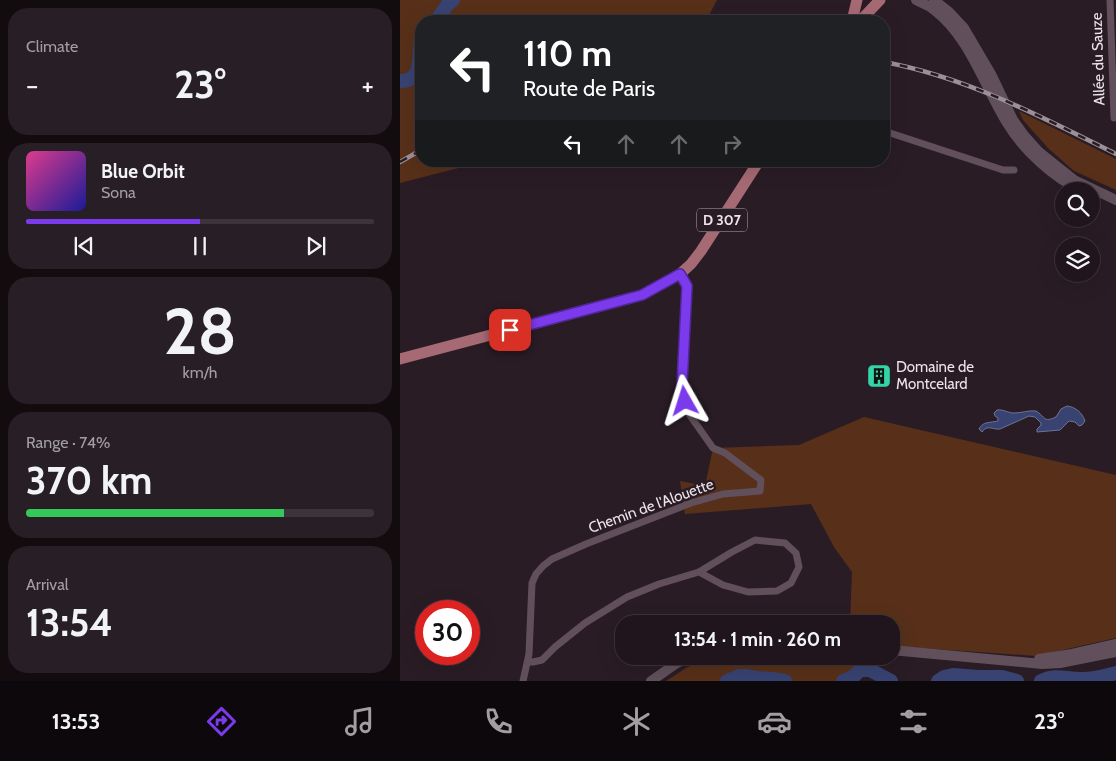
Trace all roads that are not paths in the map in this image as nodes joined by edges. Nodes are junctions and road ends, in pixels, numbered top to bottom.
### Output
1 (858, 0) edge
2 (880, 0) edge
3 (916, 0) edge
4 (934, 0) edge
5 (1110, 0) edge
6 (854, 15) edge
7 (866, 15) edge
8 (1114, 118) dead end
9 (1010, 121) junction
10 (890, 134) edge
11 (755, 167) edge
12 (1014, 170) dead end
13 (1066, 182) edge
14 (1100, 199) edge
15 (1116, 200) edge
16 (1116, 207) edge
17 (680, 274) junction
18 (400, 359) edge
19 (699, 572) junction
20 (1116, 644) edge
21 (900, 651) edge
22 (1116, 652) edge
23 (528, 662) junction
24 (1024, 662) junction
25 (674, 665) edge
26 (523, 681) edge
27 (651, 681) edge

1 - 6 main road
2 - 7 main road
3 - 9 main road
4 - 9 main road
5 - 8 street, Allée du Sauze
9 - 13 main road
9 - 15 main road
10 - 12 street
11 - 17 main road, D 307
14 - 16 main road
17 - 18 main road, D 307
17 - 23 street, Chemin de l'Alouette
19 - 19 street
19 - 23 street
20 - 24 main road
21 - 24 main road
22 - 24 main road
23 - 26 street, Chemin de l'Alouette
25 - 27 main road

